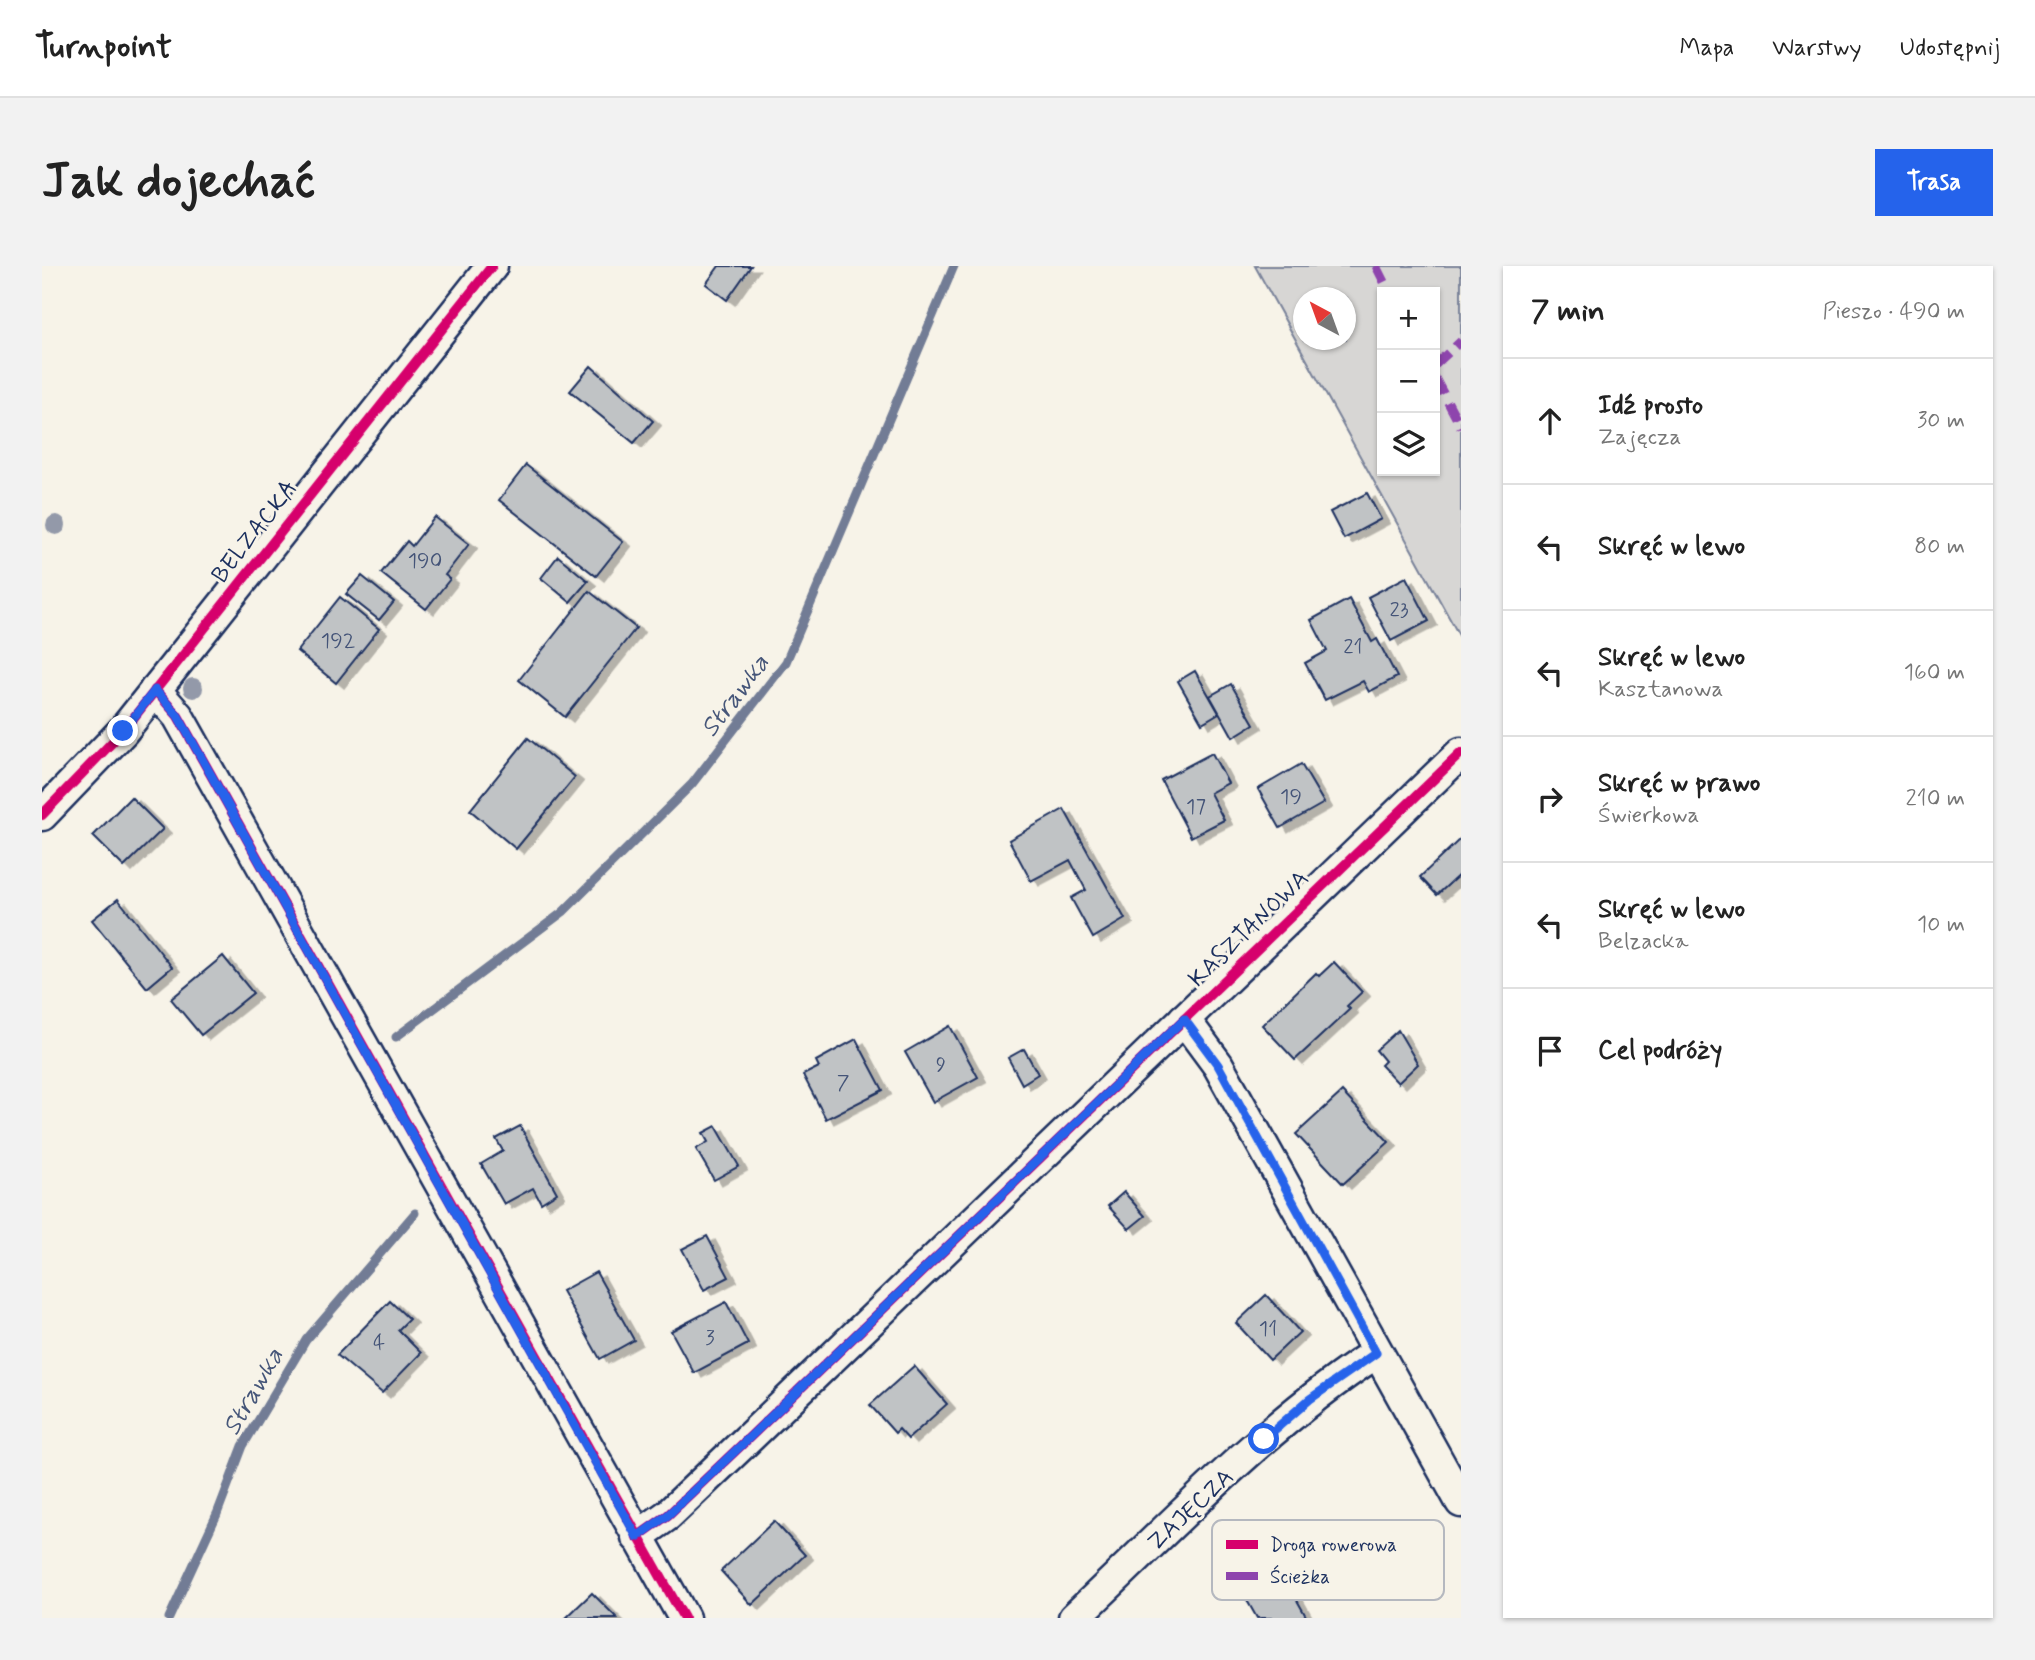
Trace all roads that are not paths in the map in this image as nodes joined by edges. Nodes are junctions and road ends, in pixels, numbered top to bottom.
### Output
1 (492, 266) edge
2 (155, 690) junction
3 (1461, 754) edge
4 (42, 816) edge
5 (1184, 1019) junction
6 (1376, 1353) junction
7 (1461, 1502) edge
8 (637, 1537) junction
9 (684, 1618) edge
10 (1074, 1618) edge

1 - 2 street, BELZACKA
2 - 4 street, BELZACKA
2 - 8 street
3 - 5 street, KASZTANOWA
5 - 6 street
5 - 8 street, KASZTANOWA
6 - 7 street
6 - 10 street, ZAJĘCZA
8 - 9 street

